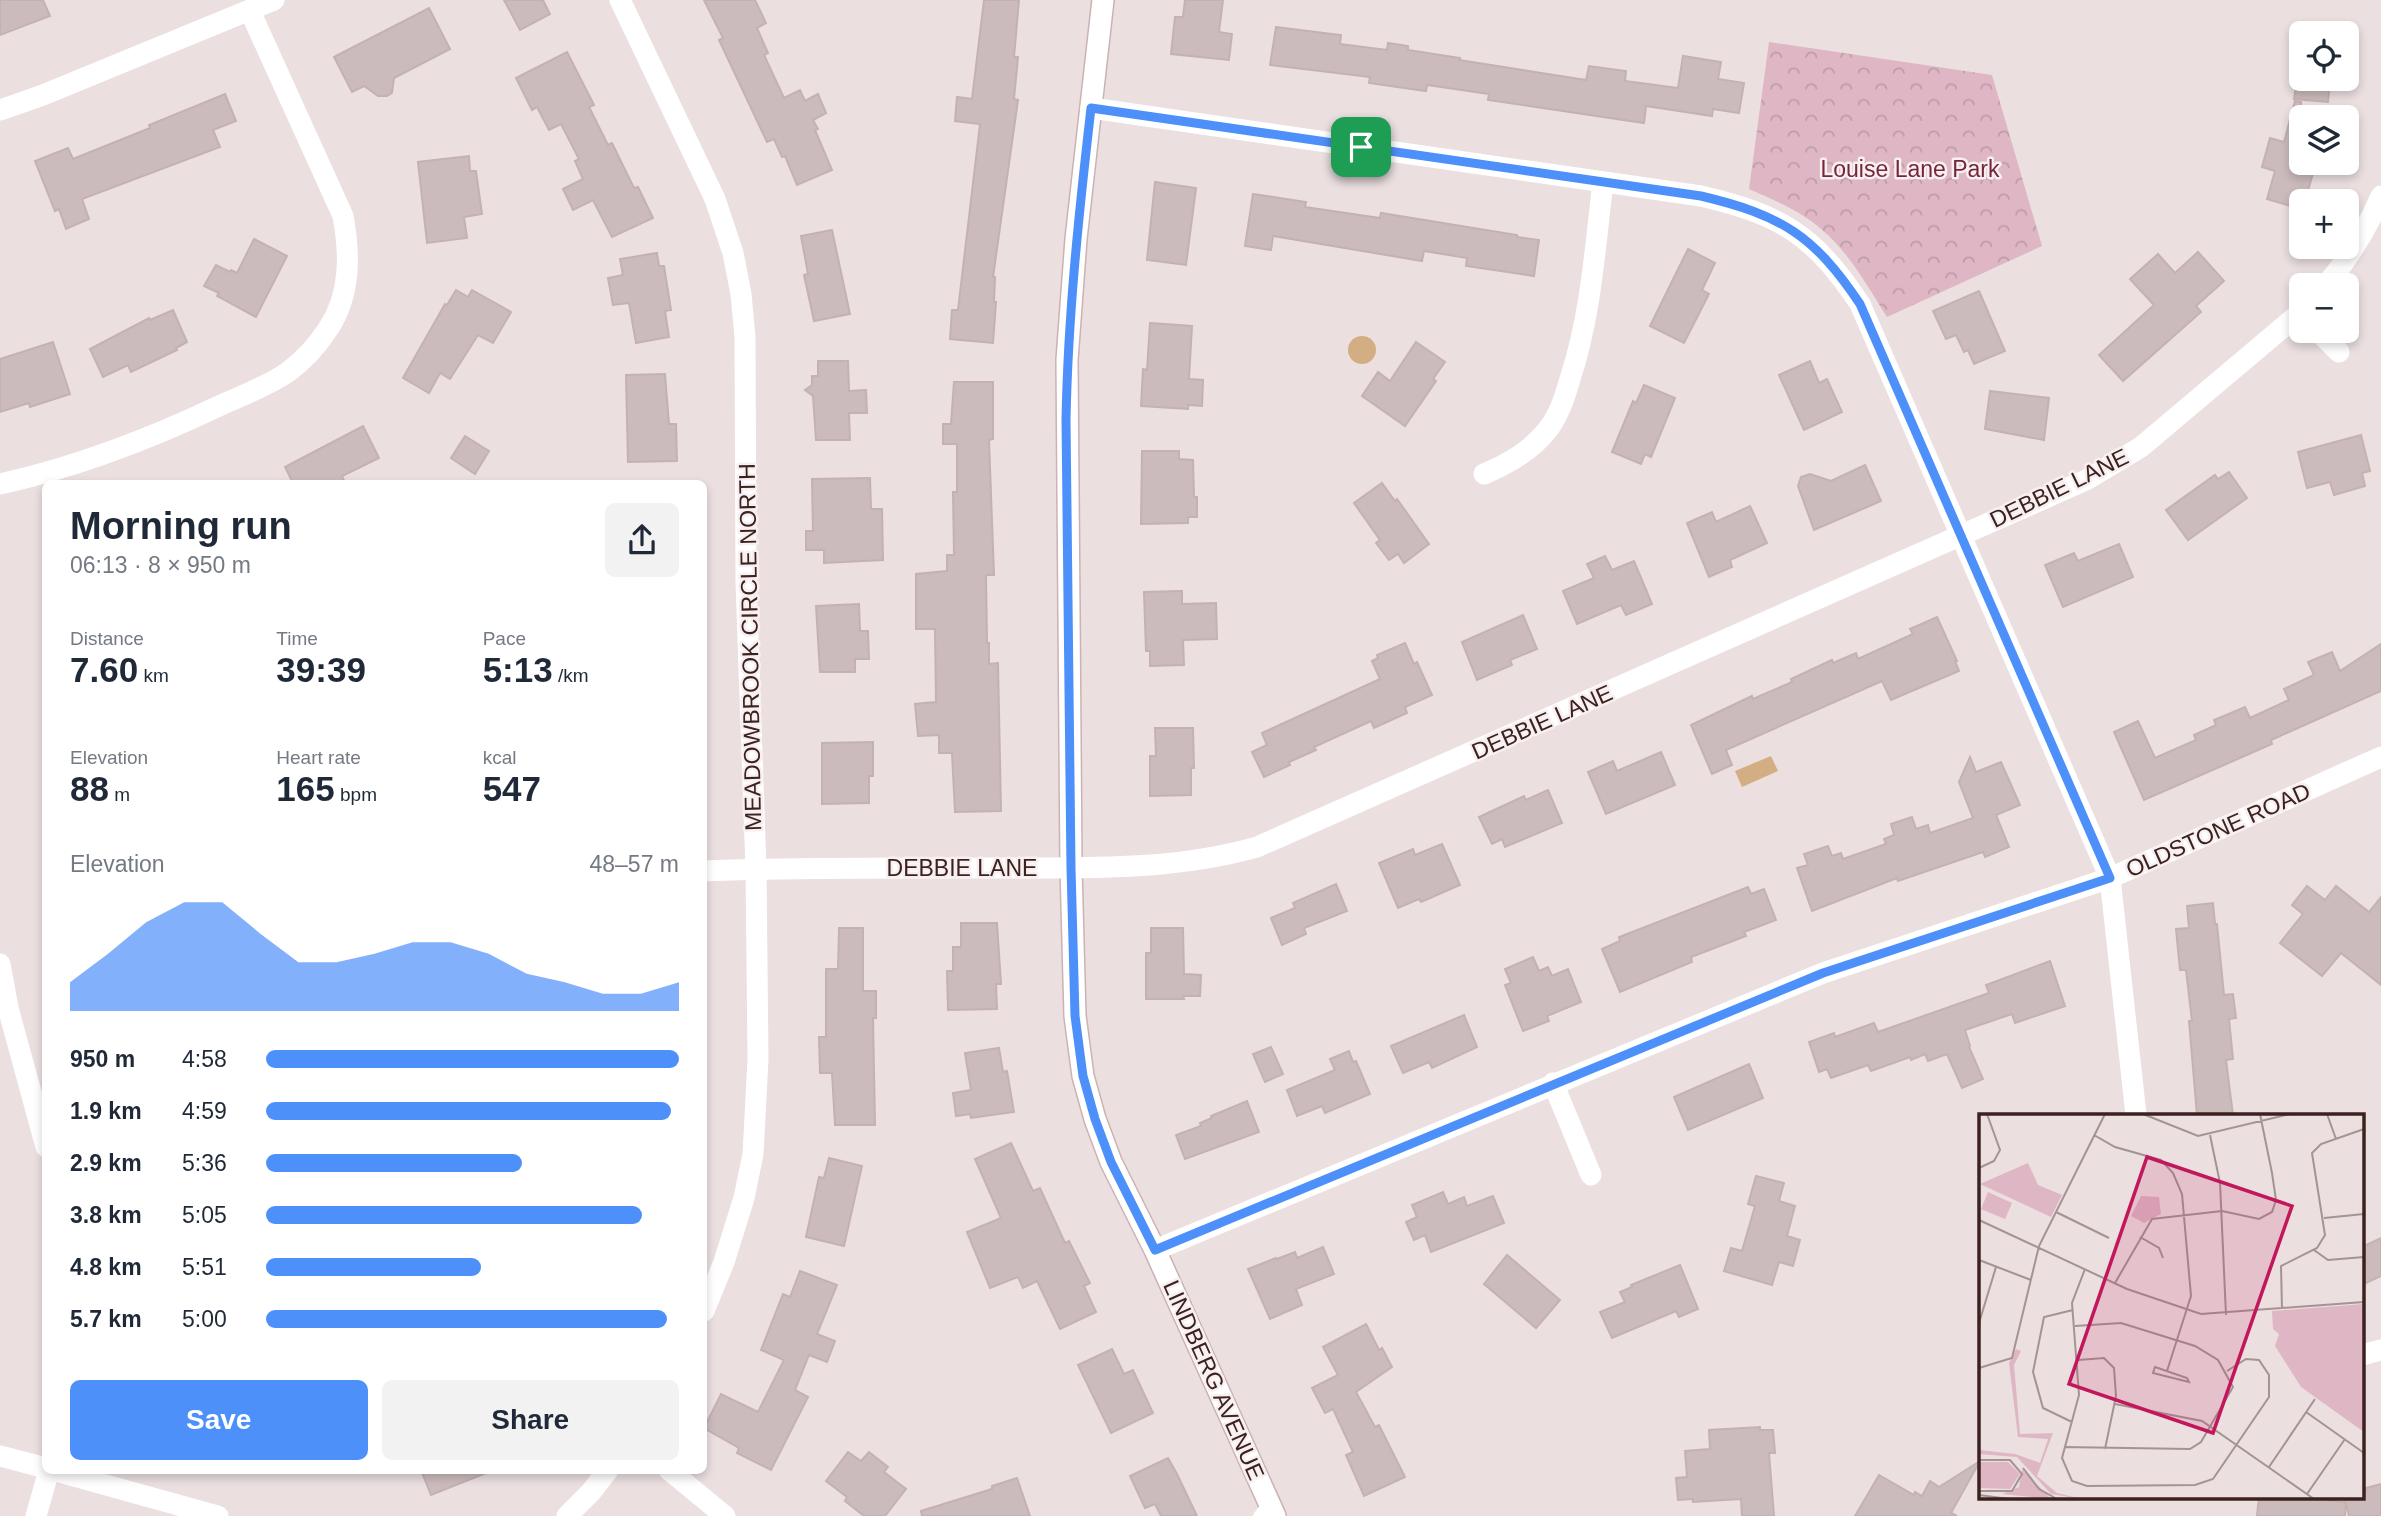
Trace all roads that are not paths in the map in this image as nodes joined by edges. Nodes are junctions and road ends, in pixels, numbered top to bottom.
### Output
1 (274, 0) edge
2 (620, 0) edge
3 (1102, 0) edge
4 (250, 11) junction
5 (1091, 108) junction
6 (0, 110) edge
7 (1603, 182) junction
8 (2381, 196) edge
9 (2336, 273) edge
10 (2289, 323) edge
11 (2330, 343) edge
12 (2339, 352) dead end
13 (1484, 474) dead end
14 (0, 484) edge
15 (1962, 535) junction
16 (2381, 757) edge
17 (1071, 868) junction
18 (756, 869) junction
19 (707, 871) edge
20 (2110, 878) junction
21 (0, 964) edge
22 (1553, 1083) junction
23 (2136, 1114) edge
24 (42, 1132) edge
25 (1591, 1175) dead end
26 (1155, 1250) junction
27 (707, 1303) edge
28 (2381, 1350) edge
29 (2364, 1354) edge
30 (0, 1456) edge
31 (42, 1467) edge
32 (48, 1474) edge
33 (67, 1474) edge
34 (605, 1474) edge
35 (674, 1474) edge
36 (1267, 1511) edge
37 (36, 1516) edge
38 (218, 1516) edge
39 (567, 1516) edge
40 (725, 1516) edge

1 - 4 street
2 - 18 street, MEADOWBROOK CIRCLE NORTH
3 - 5 street, LINDBERG AVENUE
4 - 6 street
4 - 14 street
5 - 7 street
5 - 17 street, LINDBERG AVENUE
7 - 13 street
7 - 15 street
8 - 9 street
10 - 15 street, DEBBIE LANE
11 - 12 street
15 - 17 street, DEBBIE LANE
15 - 20 street
16 - 20 street, OLDSTONE ROAD
17 - 18 street, DEBBIE LANE
17 - 26 street, LINDBERG AVENUE
18 - 19 street, DEBBIE LANE
18 - 27 street, MEADOWBROOK CIRCLE NORTH
20 - 22 street, OLDSTONE ROAD
20 - 23 street
21 - 24 street
22 - 25 street
22 - 26 street, OLDSTONE ROAD
26 - 36 street, LINDBERG AVENUE
28 - 29 street
30 - 31 street
32 - 37 street
33 - 38 street
34 - 39 street
35 - 40 street

